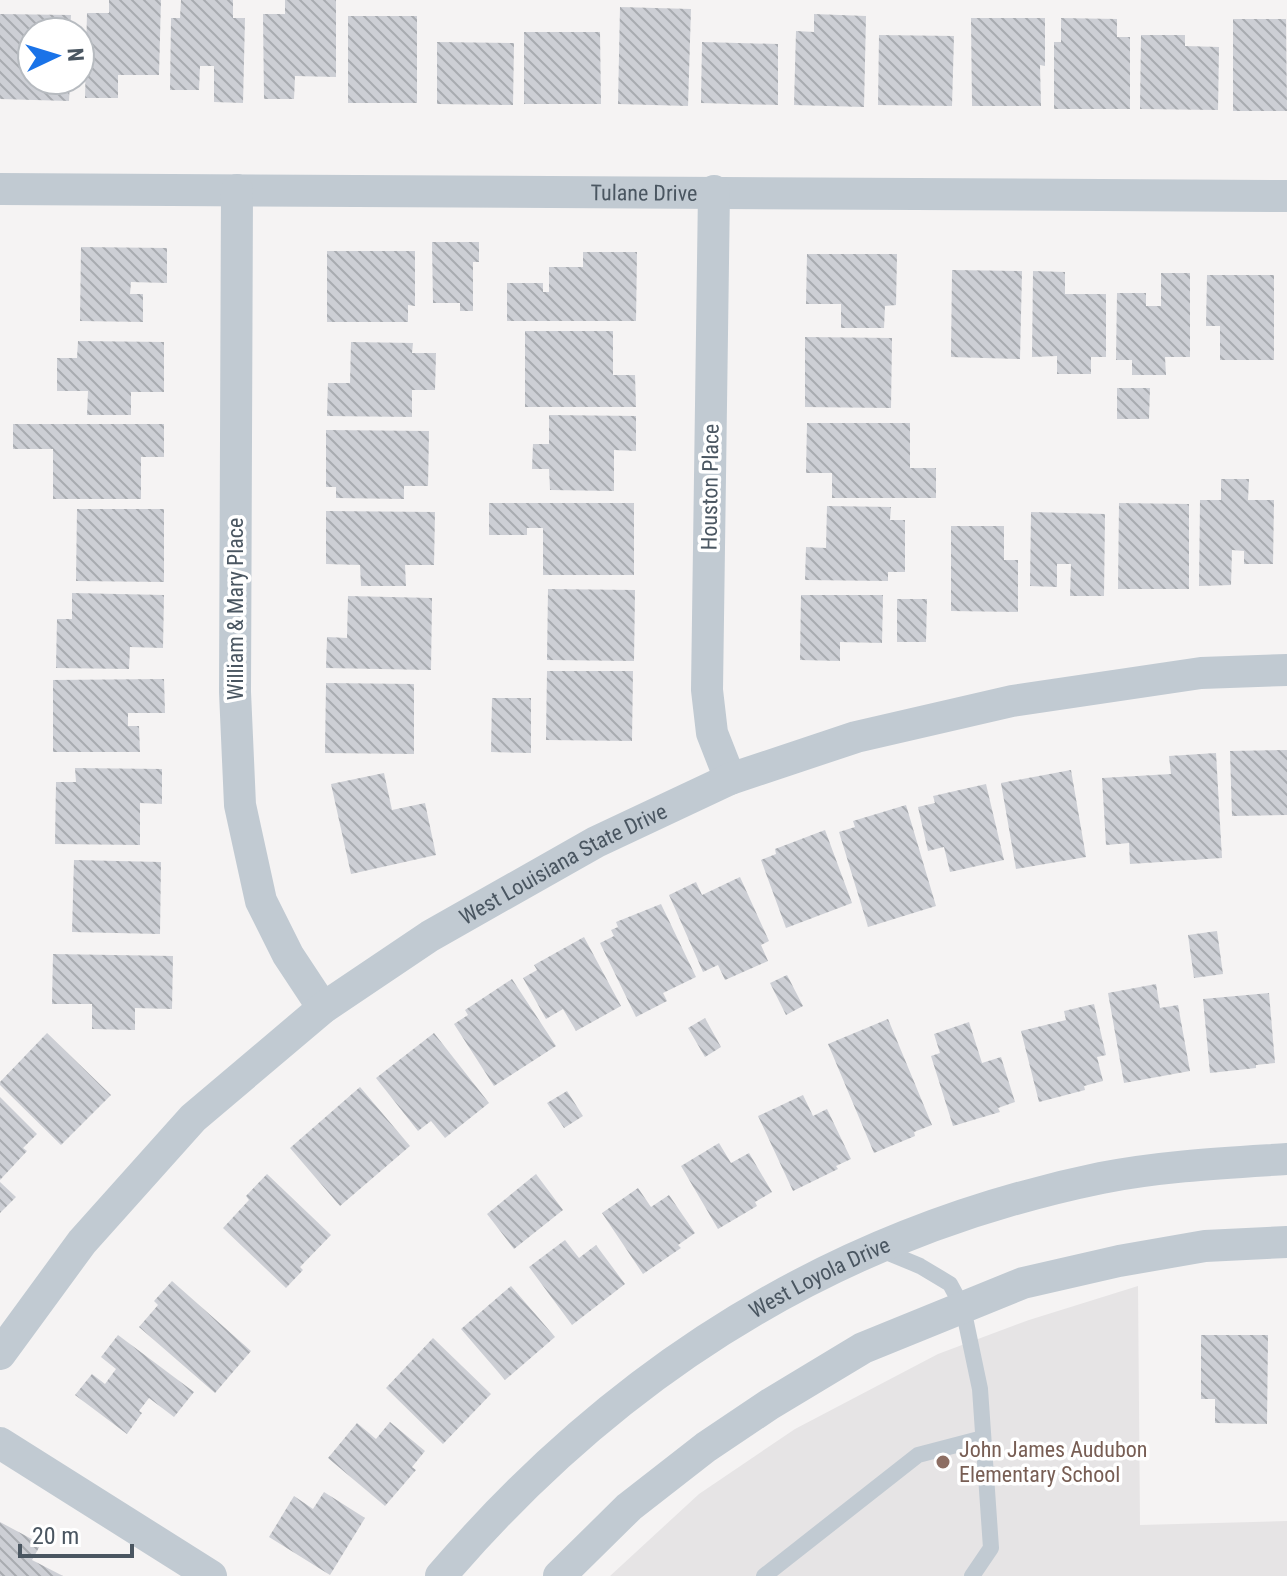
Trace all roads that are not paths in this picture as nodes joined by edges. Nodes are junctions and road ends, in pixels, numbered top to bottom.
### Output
1 (0, 189) edge
2 (237, 190) junction
3 (714, 191) junction
4 (1287, 196) edge
5 (1287, 670) edge
6 (730, 779) junction
7 (323, 1008) junction
8 (1287, 1159) edge
9 (1287, 1242) edge
10 (878, 1248) junction
11 (963, 1308) junction
12 (0, 1354) edge
13 (983, 1438) junction
14 (0, 1443) edge
15 (211, 1576) edge
16 (441, 1576) edge
17 (559, 1576) edge
18 (764, 1576) edge
19 (972, 1576) edge

1 - 2 street, Tulane Drive
2 - 3 street, Tulane Drive
2 - 7 street, William & Mary Place
3 - 4 street, Tulane Drive
3 - 6 street, Houston Place
5 - 6 street, West Louisiana State Drive
6 - 7 street, West Louisiana State Drive
7 - 12 street, West Louisiana State Drive
8 - 10 street, West Loyola Drive
9 - 11 street
10 - 11 lane
10 - 16 street, West Loyola Drive
11 - 13 lane
11 - 17 street
13 - 18 lane
13 - 19 lane
14 - 15 street

